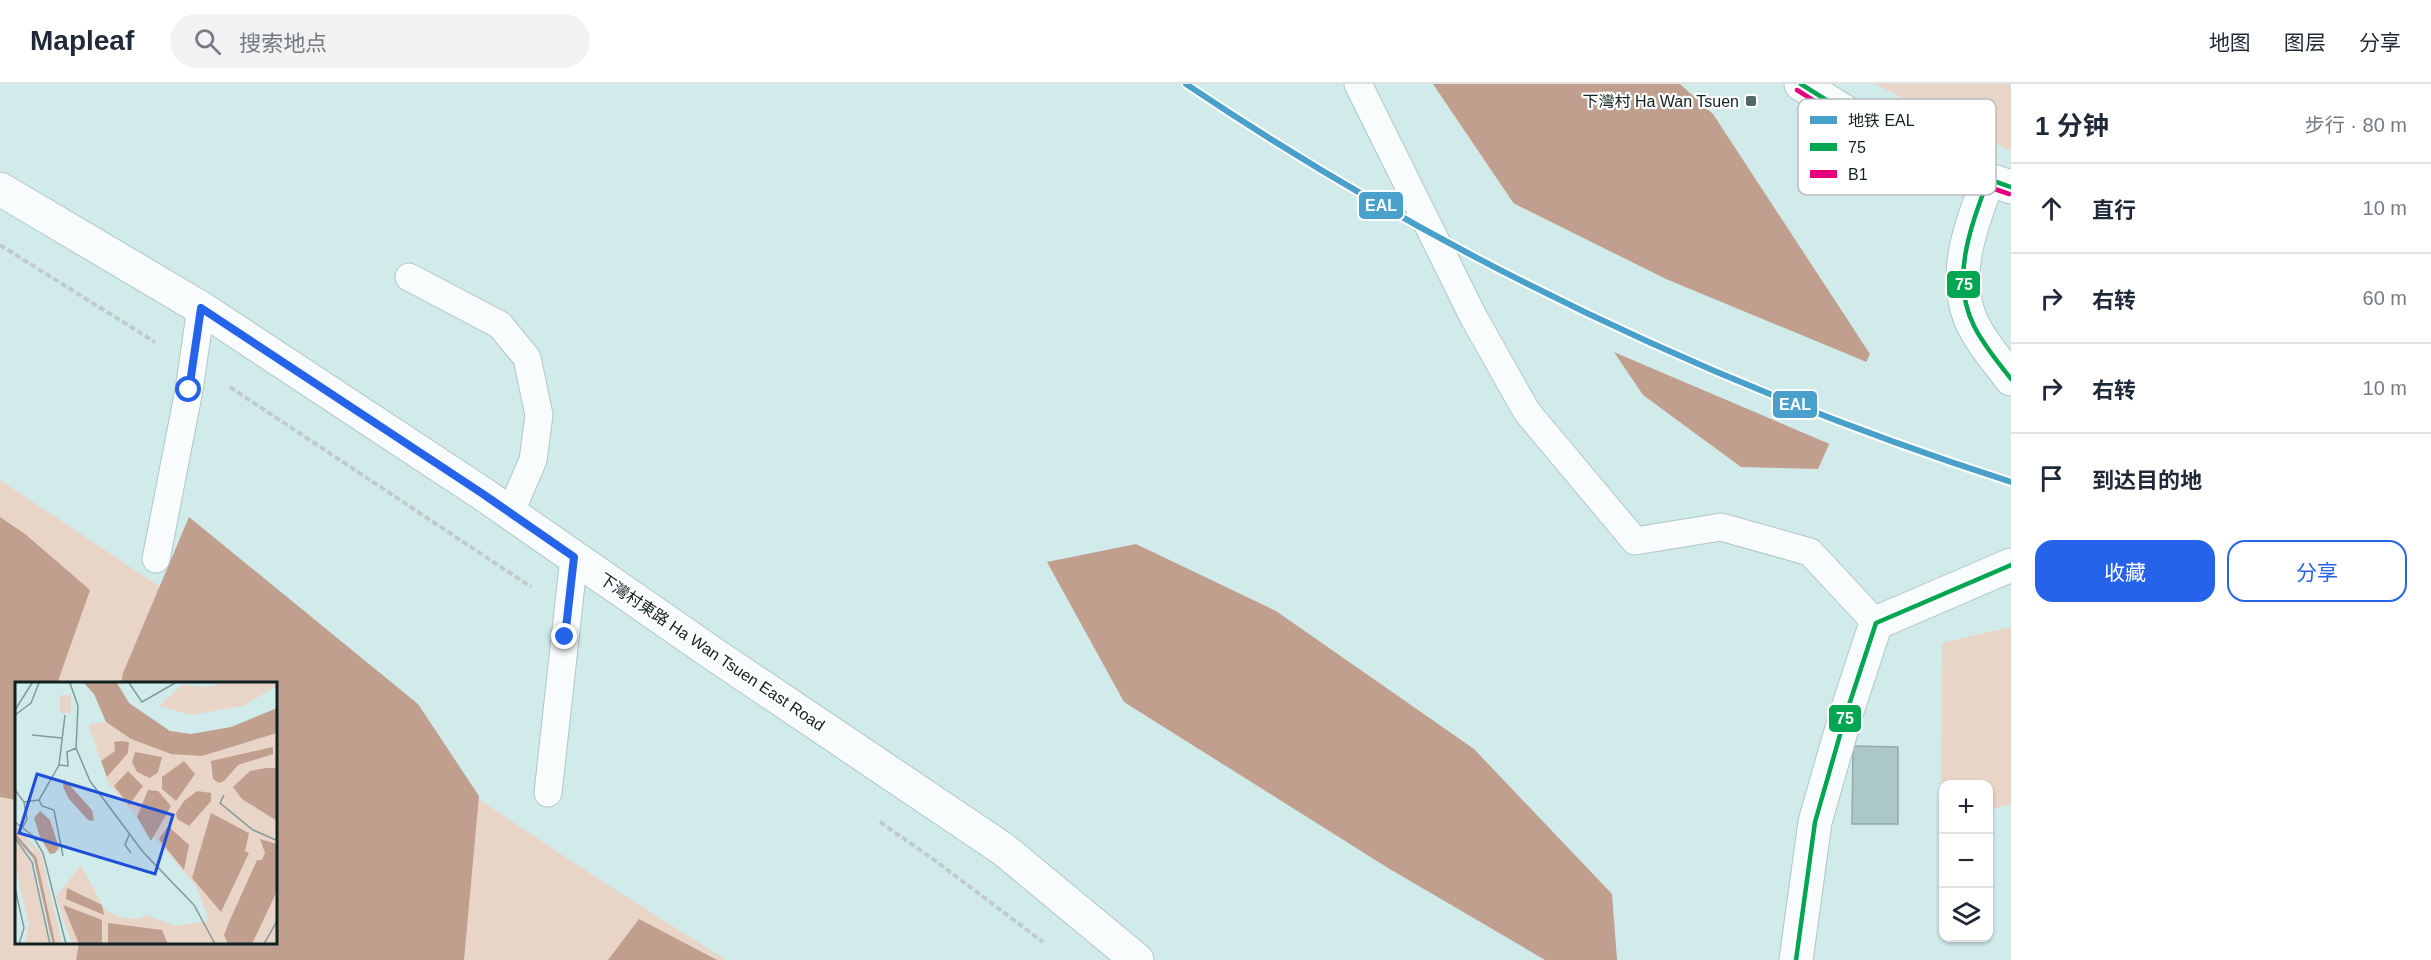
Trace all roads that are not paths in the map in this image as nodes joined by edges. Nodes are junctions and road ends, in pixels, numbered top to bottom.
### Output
1 (1358, 84) edge
2 (1801, 84) edge
3 (1826, 99) edge
4 (0, 189) edge
5 (1992, 195) edge
6 (409, 277) dead end
7 (201, 308) junction
8 (2011, 379) edge
9 (510, 514) junction
10 (574, 557) junction
11 (156, 559) dead end
12 (2011, 565) edge
13 (1876, 623) junction
14 (548, 793) dead end
15 (1137, 960) edge
16 (1796, 960) edge

1 - 13 lane
2 - 3 street
4 - 7 street, 下灣村東路 Ha Wan Tsuen East Road
5 - 8 street
6 - 9 lane
7 - 9 street, 下灣村東路 Ha Wan Tsuen East Road
7 - 11 lane
9 - 10 street, 下灣村東路 Ha Wan Tsuen East Road
10 - 14 lane
10 - 15 street, 下灣村東路 Ha Wan Tsuen East Road
12 - 13 street
13 - 16 street

